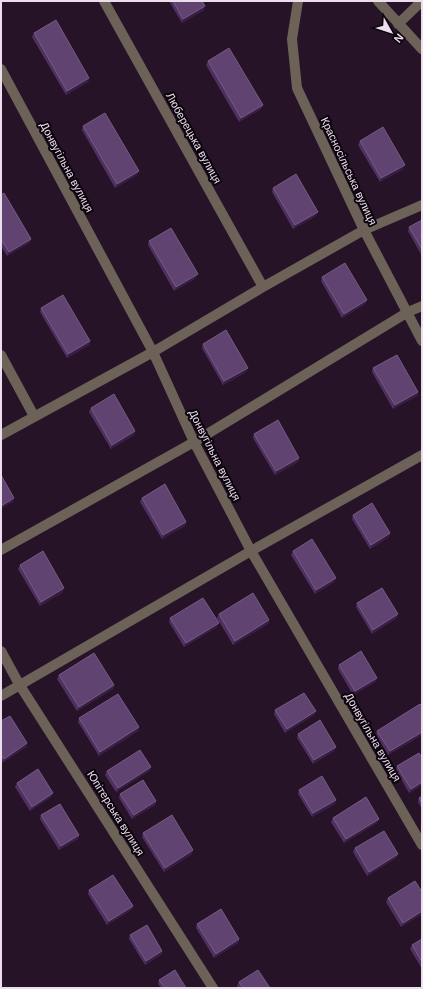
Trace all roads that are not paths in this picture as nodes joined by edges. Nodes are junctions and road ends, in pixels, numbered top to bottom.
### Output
1 (104, 1) edge
2 (298, 1) edge
3 (378, 1) edge
4 (422, 1) edge
5 (398, 24) junction
6 (422, 49) edge
7 (1, 68) edge
8 (422, 205) edge
9 (364, 230) junction
10 (263, 287) junction
11 (422, 306) edge
12 (408, 312) junction
13 (422, 341) edge
14 (153, 352) junction
15 (1, 355) edge
16 (34, 416) junction
17 (1, 435) edge
18 (194, 442) junction
19 (422, 455) edge
20 (1, 550) edge
21 (251, 551) junction
22 (1, 651) edge
23 (19, 684) junction
24 (1, 696) edge
25 (422, 845) edge
26 (213, 988) edge

1 - 10 street, Люберецька вулиця
2 - 9 street, Красносільська вулиця
3 - 5 street
4 - 5 street
5 - 6 street
7 - 14 street, Донвугільна вулиця
8 - 9 street
9 - 10 street
9 - 12 street, Красносільська вулиця
10 - 14 street
11 - 12 street
12 - 13 street, Красносільська вулиця
12 - 18 street
14 - 16 street
14 - 18 street, Донвугільна вулиця
15 - 16 street
16 - 17 street
18 - 20 street
18 - 21 street, Донвугільна вулиця
19 - 21 street
21 - 23 street
21 - 25 street, Донвугільна вулиця
22 - 23 street, Юпітерська вулиця
23 - 24 street
23 - 26 street, Юпітерська вулиця

